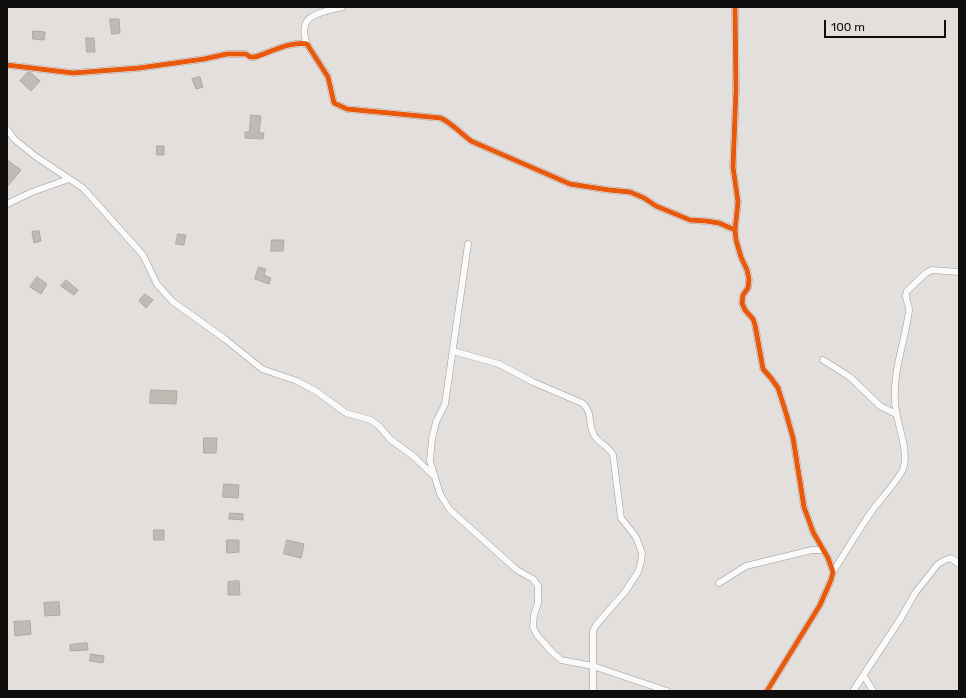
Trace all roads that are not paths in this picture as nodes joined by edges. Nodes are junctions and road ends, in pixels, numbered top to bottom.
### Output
1 (342, 7) edge
2 (735, 7) edge
3 (307, 44) junction
4 (7, 65) edge
5 (7, 129) edge
6 (69, 179) junction
7 (7, 204) edge
8 (735, 230) junction
9 (468, 244) dead end
10 (959, 272) edge
11 (453, 351) junction
12 (823, 360) dead end
13 (896, 414) junction
14 (436, 478) junction
15 (823, 550) junction
16 (959, 564) edge
17 (833, 572) junction
18 (719, 583) dead end
19 (593, 666) junction
20 (864, 676) junction
21 (593, 691) edge
22 (667, 691) edge
23 (767, 691) edge
24 (853, 691) edge
25 (873, 691) edge

1 - 3 street
2 - 8 street
3 - 4 street
3 - 8 street
5 - 6 street
6 - 7 street
6 - 14 street
8 - 15 street
9 - 11 street
10 - 13 street
11 - 14 street
11 - 19 street
12 - 13 street
13 - 17 street
14 - 19 street
15 - 17 street
15 - 18 street
16 - 20 street
17 - 23 street
19 - 21 street
19 - 22 street
20 - 24 street
20 - 25 street

